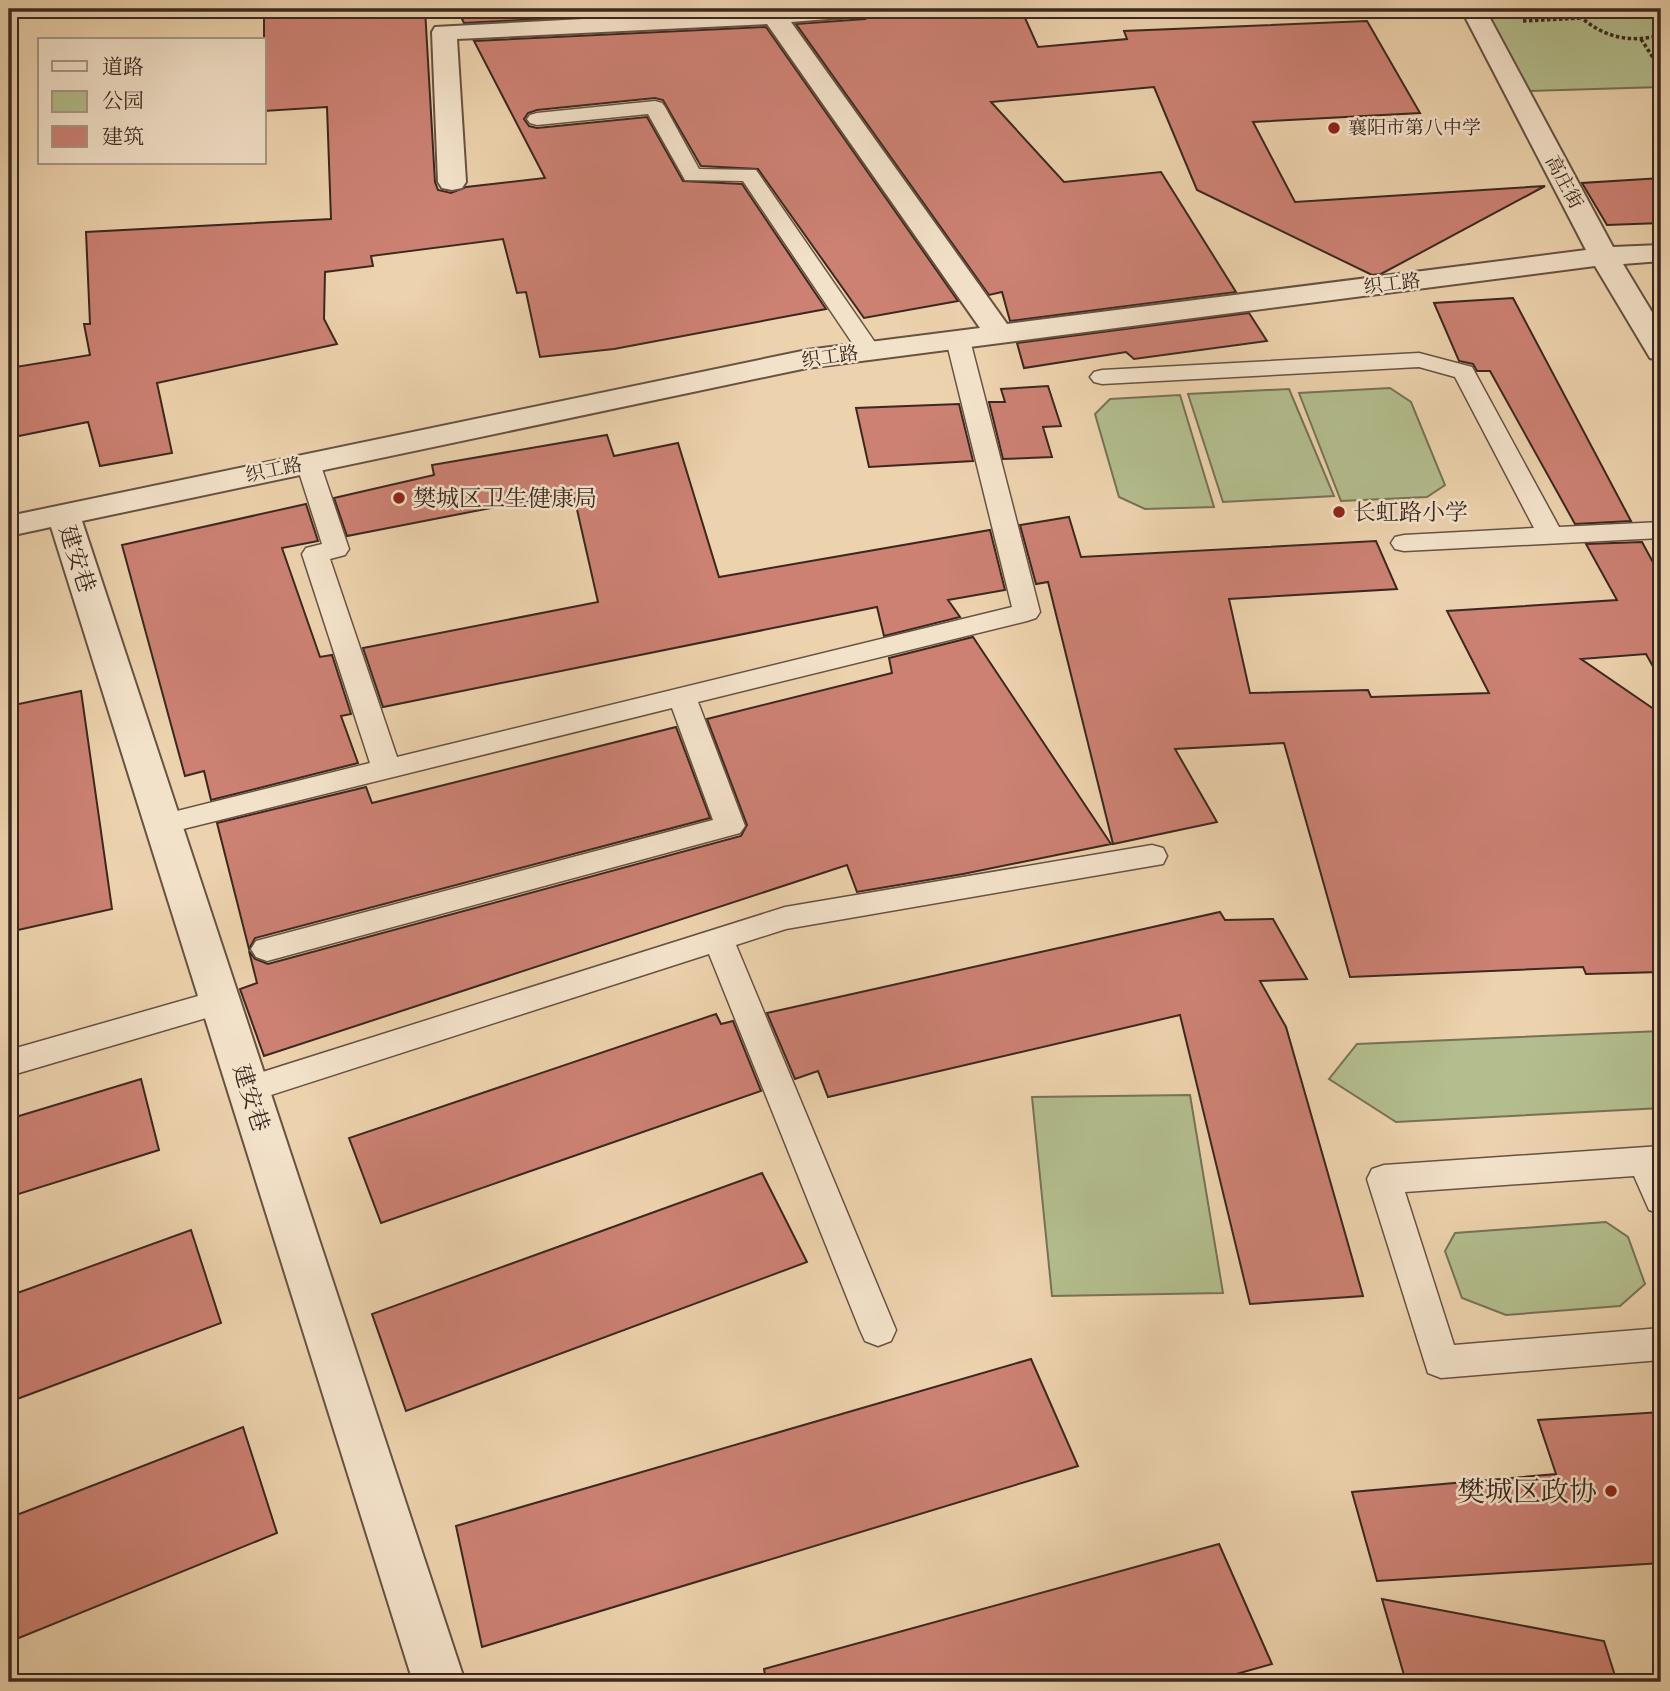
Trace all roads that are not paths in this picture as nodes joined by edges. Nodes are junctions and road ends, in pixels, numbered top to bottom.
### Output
1 (865, 9) edge
2 (775, 16) junction
3 (1477, 16) edge
4 (537, 118) dead end
5 (452, 182) dead end
6 (1661, 253) edge
7 (1604, 256) junction
8 (1000, 335) junction
9 (957, 340) junction
10 (869, 351) junction
11 (1661, 352) edge
12 (1102, 377) dead end
13 (308, 463) junction
14 (63, 514) junction
15 (9, 526) edge
16 (1661, 530) edge
17 (1551, 536) junction
18 (1404, 543) dead end
19 (683, 699) junction
20 (387, 771) junction
21 (163, 824) junction
22 (1152, 856) dead end
23 (718, 939) junction
24 (267, 949) dead end
25 (219, 1002) junction
26 (9, 1063) edge
27 (248, 1089) junction
28 (1653, 1161) edge
29 (1661, 1200) edge
30 (878, 1330) dead end
31 (1661, 1343) edge
32 (439, 1682) edge

1 - 2 street
2 - 5 street
2 - 8 street
3 - 7 street, 高庄街
4 - 10 lane
6 - 7 street, 织工路
7 - 8 street, 织工路
7 - 11 street, 高庄街
8 - 9 street, 织工路
9 - 10 street, 织工路
9 - 19 lane
10 - 13 street, 织工路
12 - 17 lane
13 - 14 street, 织工路
13 - 20 lane
14 - 15 street, 织工路
14 - 21 street, 建安巷
16 - 17 lane
17 - 18 lane
19 - 20 lane
19 - 24 lane
20 - 21 lane
21 - 25 street, 建安巷
22 - 23 lane
23 - 27 lane
23 - 30 lane
25 - 26 lane
25 - 27 street, 建安巷
27 - 32 street, 建安巷
28 - 29 lane
28 - 31 lane

